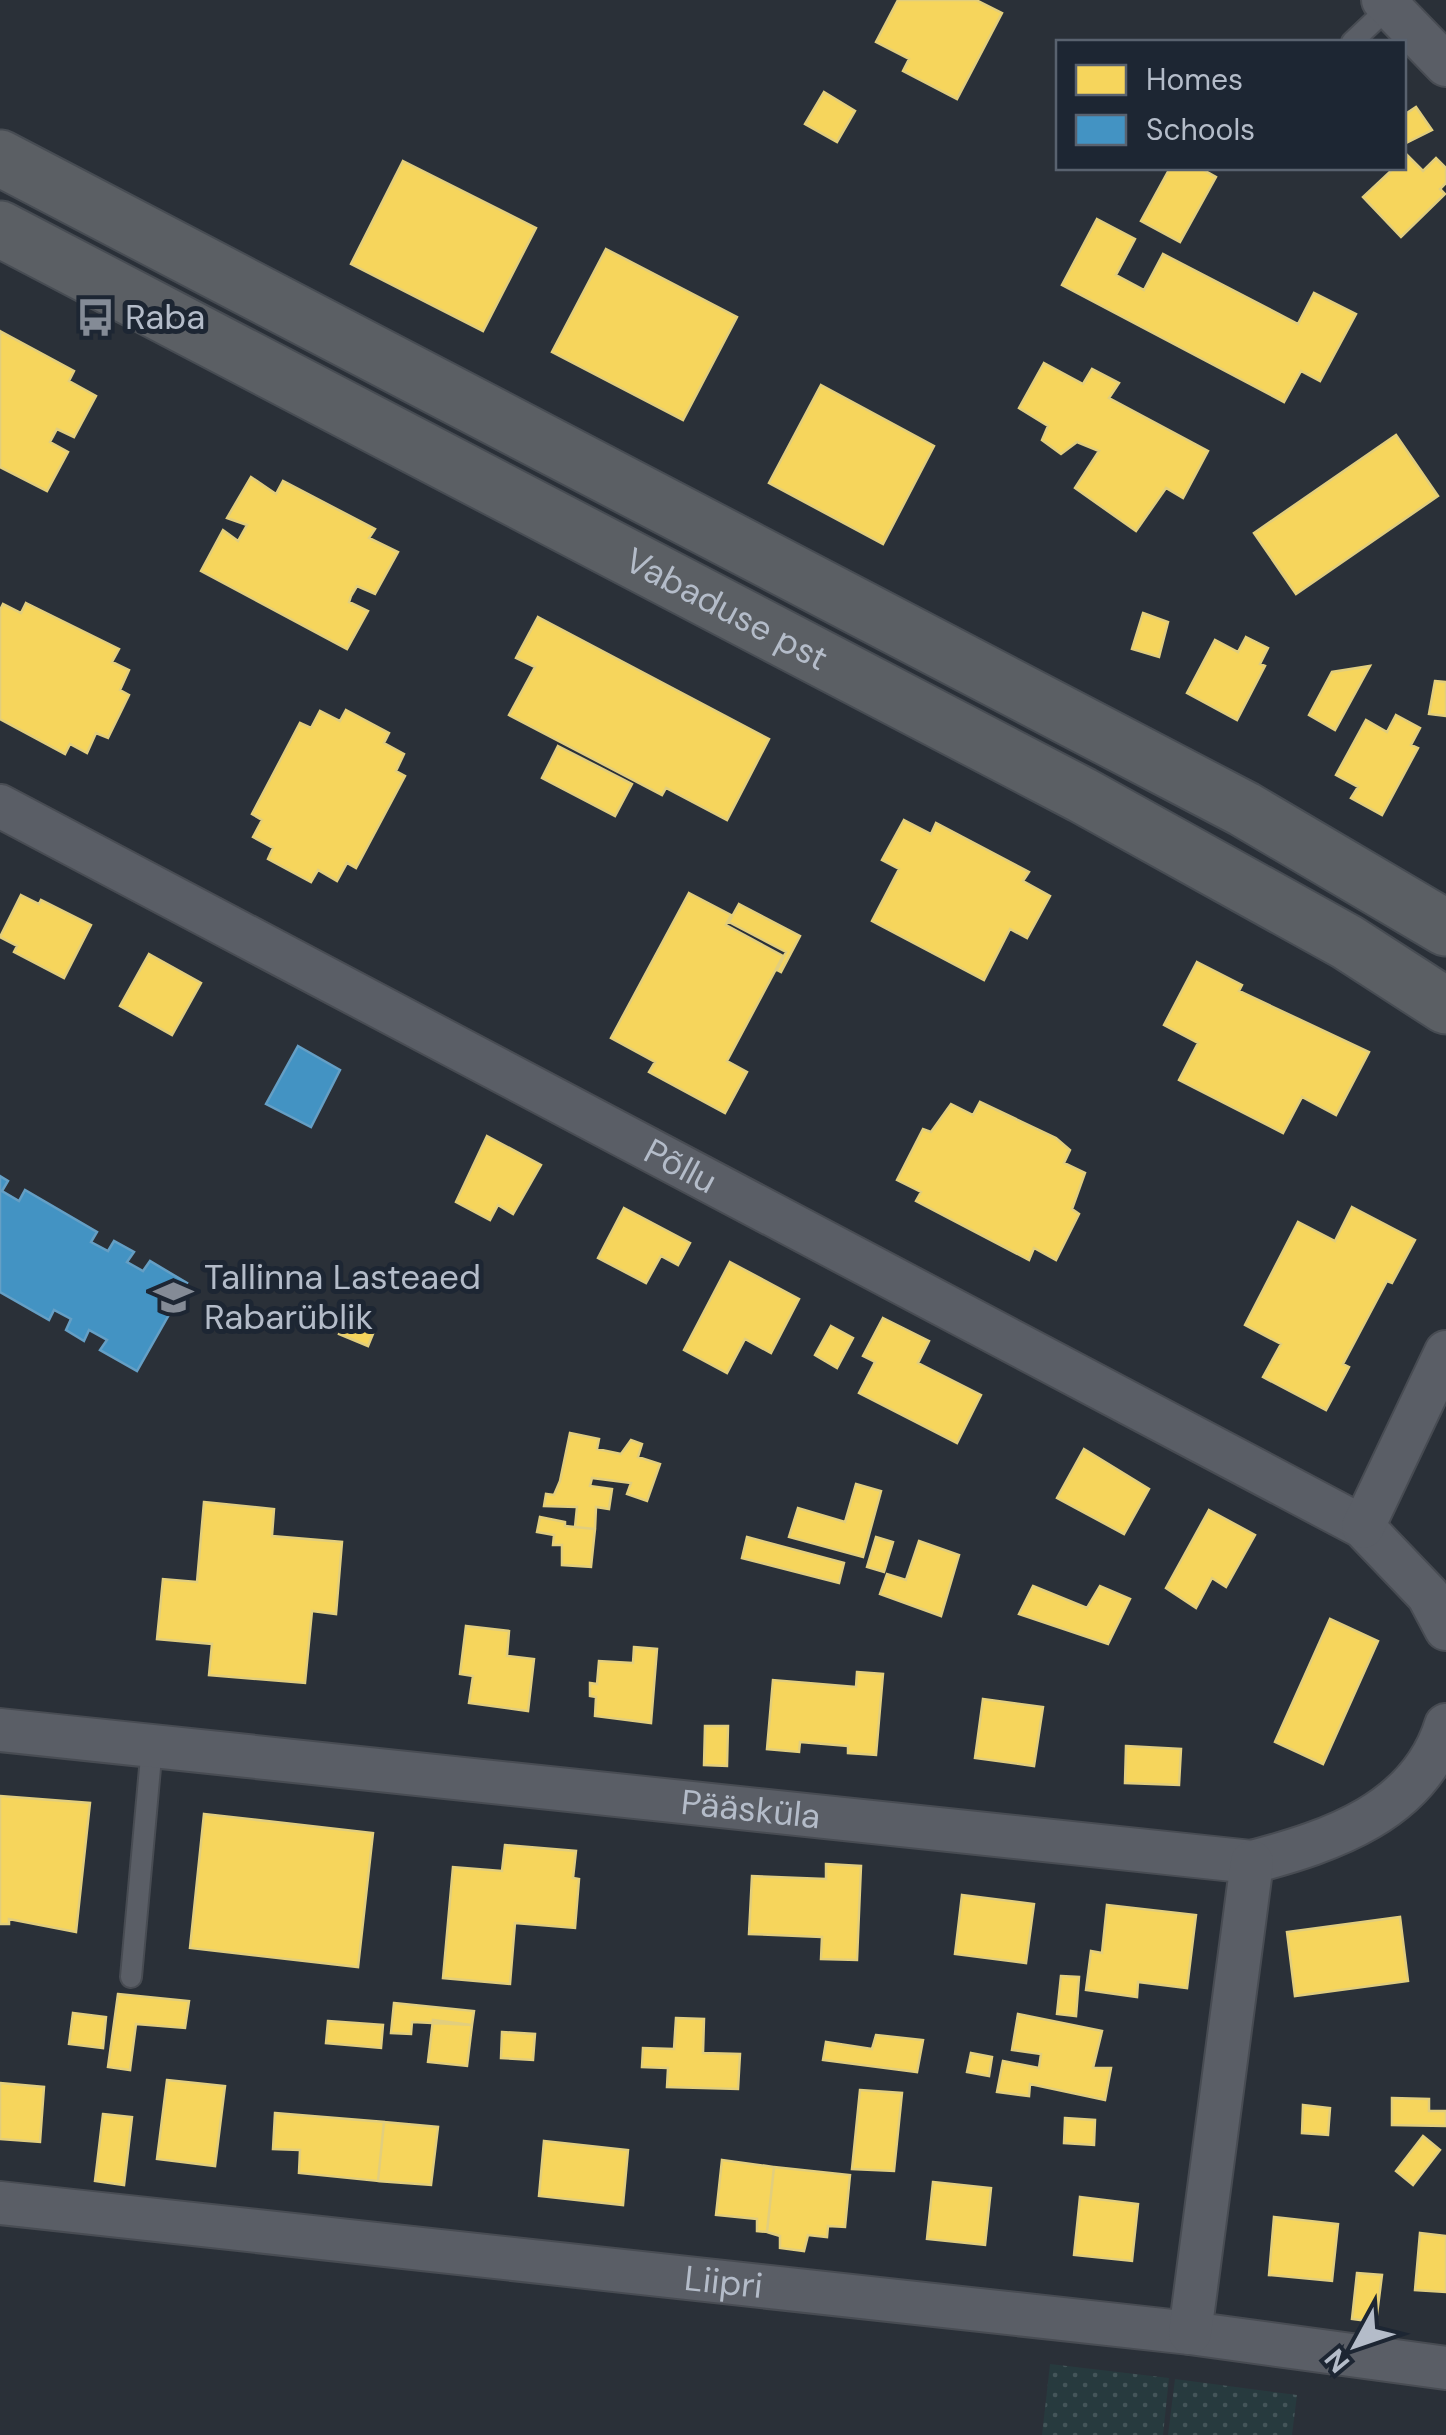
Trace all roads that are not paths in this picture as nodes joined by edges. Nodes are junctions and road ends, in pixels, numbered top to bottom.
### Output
1 (1386, 4) edge
2 (1354, 40) edge
3 (1446, 65) edge
4 (0, 158) edge
5 (0, 228) edge
6 (0, 806) edge
7 (1446, 928) edge
8 (1446, 1006) edge
9 (1446, 1352) edge
10 (1363, 1527) junction
11 (1446, 1629) edge
12 (1446, 1725) edge
13 (0, 1730) edge
14 (152, 1746) junction
15 (1252, 1862) junction
16 (131, 1977) dead end
17 (0, 2203) edge
18 (1190, 2333) junction
19 (1446, 2368) edge

1 - 2 lane
1 - 3 street
4 - 7 highway, Vabaduse pst
5 - 8 highway, Vabaduse pst
6 - 10 street, Põllu
9 - 10 street
10 - 11 street, Põllu
12 - 15 street, Pääsküla
13 - 14 street, Pääsküla
14 - 15 street, Pääsküla
14 - 16 lane
15 - 18 street
17 - 18 street, Liipri
18 - 19 street, Liipri

